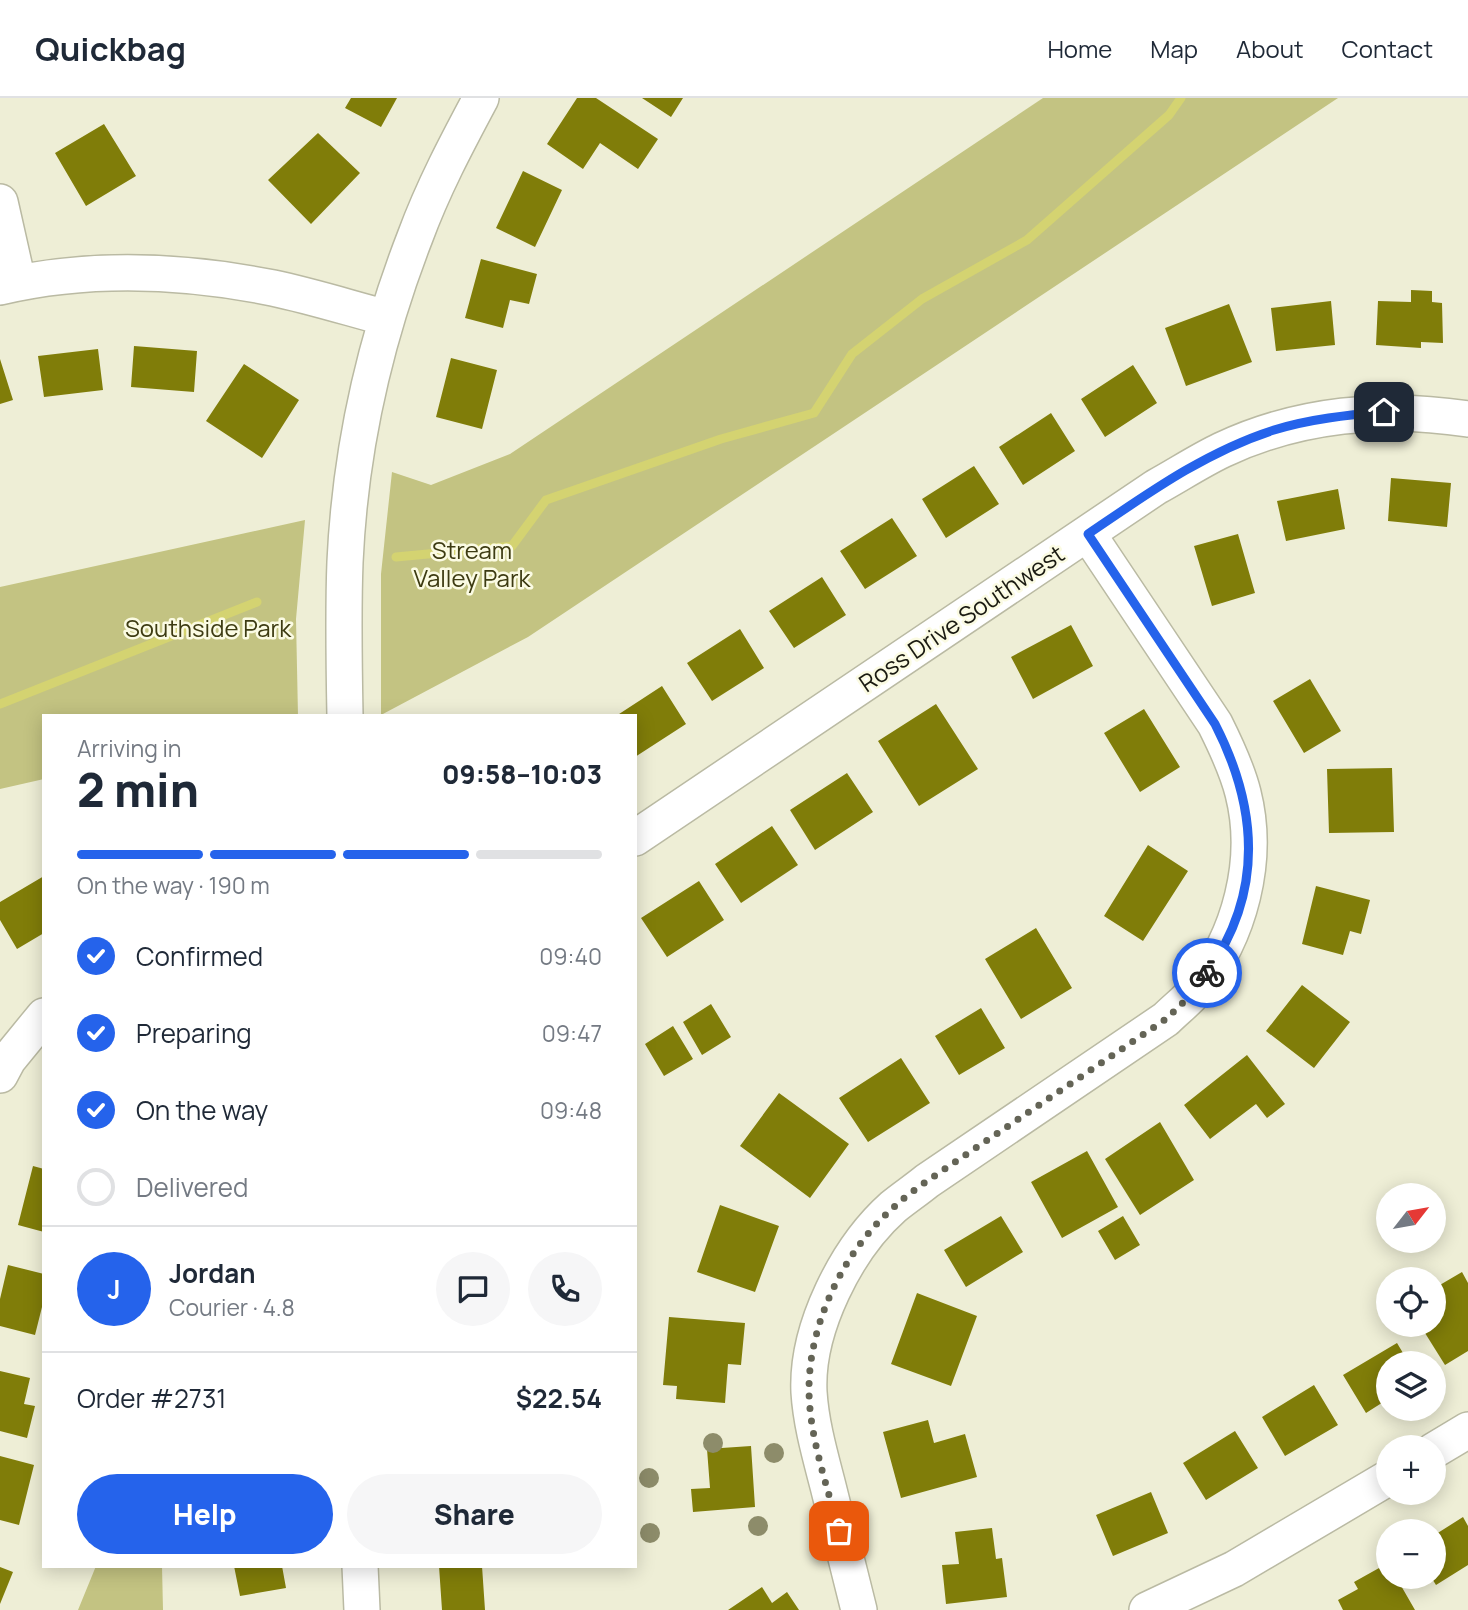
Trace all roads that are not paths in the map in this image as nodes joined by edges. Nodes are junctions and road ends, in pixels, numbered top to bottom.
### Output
1 (481, 98) edge
2 (0, 202) edge
3 (9, 284) edge
4 (387, 318) junction
5 (1468, 419) edge
6 (1088, 534) junction
7 (345, 714) edge
8 (637, 837) edge
9 (42, 1019) edge
10 (0, 1075) edge
11 (1468, 1430) edge
12 (1446, 1443) edge
13 (1376, 1485) edge
14 (360, 1568) edge
15 (362, 1610) edge
16 (859, 1610) edge
17 (1147, 1610) edge

1 - 4 street
2 - 3 street
3 - 4 street
4 - 7 street
5 - 6 street, Ross Drive Southwest
6 - 8 street, Ross Drive Southwest
6 - 16 street
9 - 10 street
11 - 12 street
13 - 17 street
14 - 15 street

